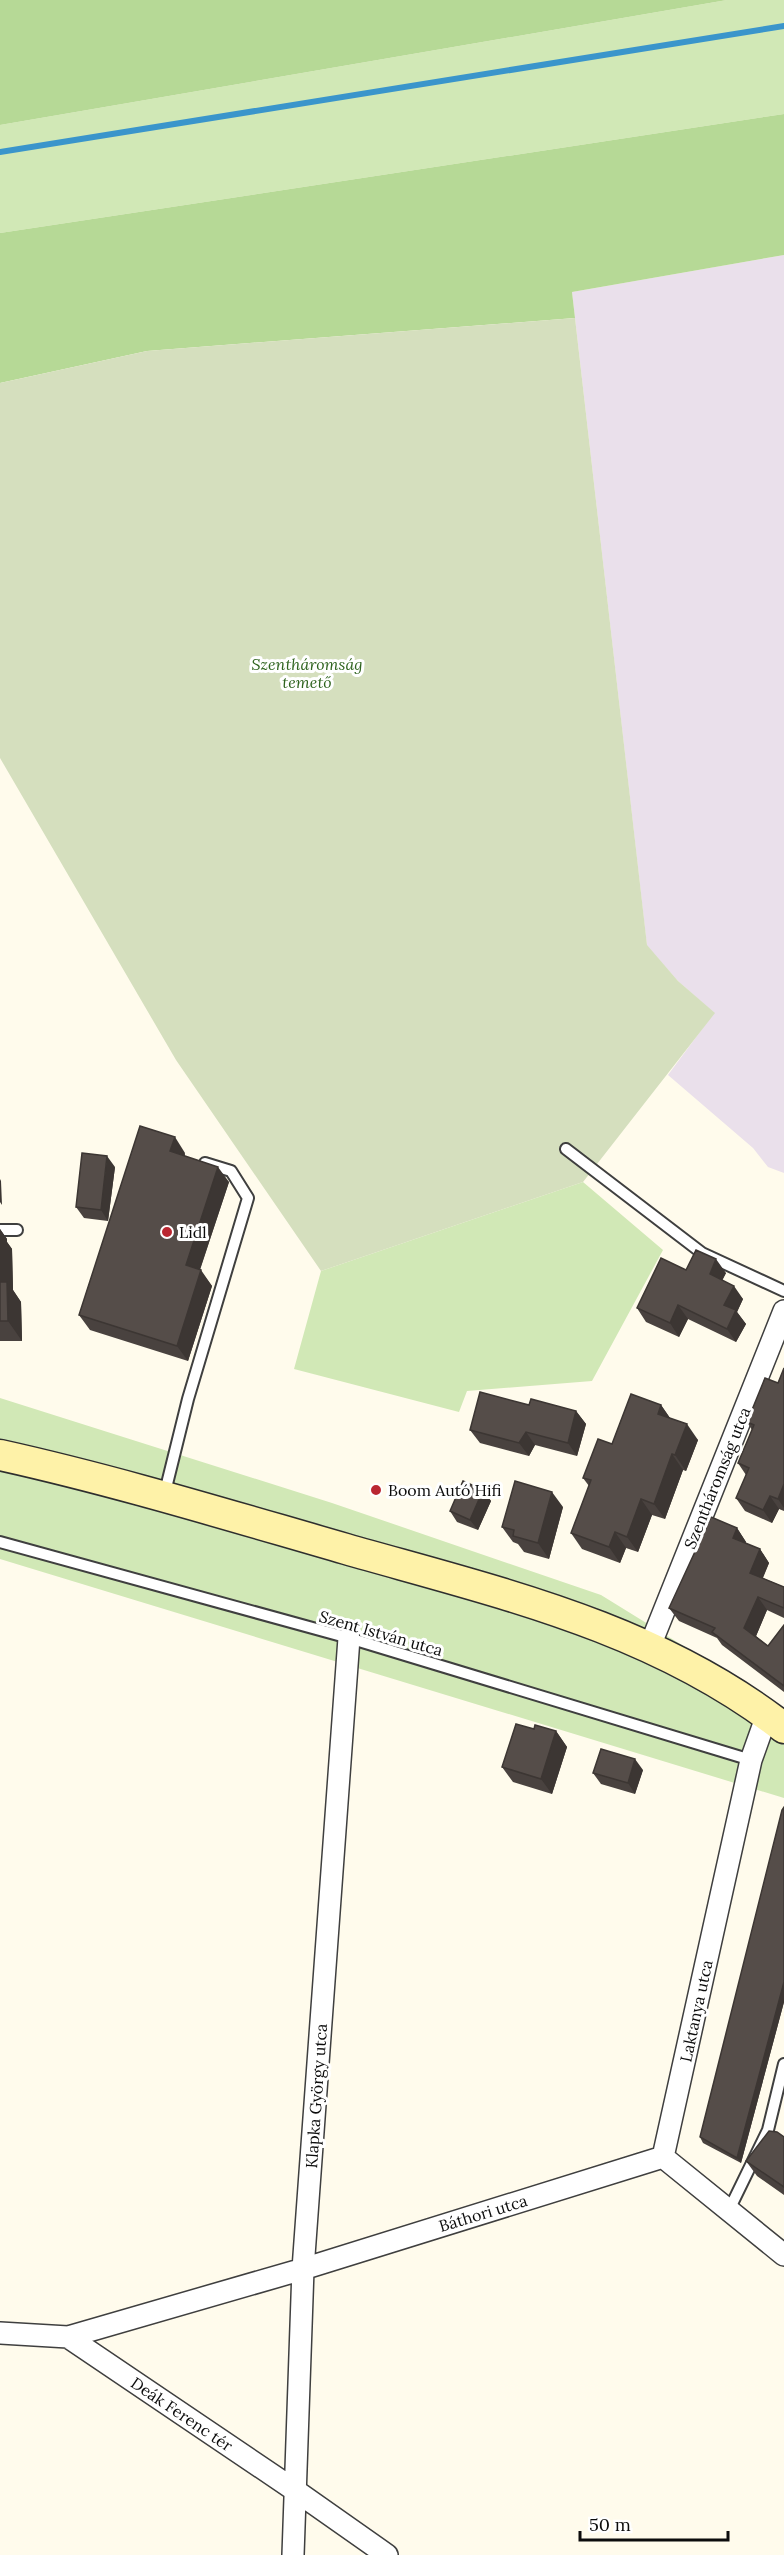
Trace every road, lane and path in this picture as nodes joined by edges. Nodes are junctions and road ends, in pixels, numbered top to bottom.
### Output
1 (566, 1149) dead end
2 (190, 1159) edge
3 (0, 1230) edge
4 (16, 1230) dead end
5 (784, 1291) edge
6 (784, 1311) edge
7 (0, 1455) edge
8 (164, 1496) junction
9 (0, 1542) edge
10 (349, 1638) junction
11 (650, 1646) junction
12 (775, 1721) edge
13 (751, 1760) junction
14 (784, 2064) edge
15 (663, 2157) junction
16 (729, 2211) junction
17 (784, 2255) edge
18 (303, 2269) junction
19 (0, 2333) edge
20 (68, 2337) junction
21 (296, 2490) junction
22 (293, 2555) edge
23 (387, 2555) edge

1 - 5 lane
2 - 8 lane
3 - 4 lane
6 - 11 street, Szentháromság utca
7 - 8 street
8 - 11 street
9 - 10 lane, Szent István utca
10 - 13 lane, Szent István utca
10 - 18 street, Klapka György utca
11 - 12 street
12 - 13 street, Laktanya utca
13 - 15 street, Laktanya utca
14 - 16 lane
15 - 16 street
15 - 18 street, Báthori utca
16 - 17 street
18 - 20 street
18 - 21 street, Klapka György utca
19 - 20 street
20 - 21 street, Deák Ferenc tér
21 - 22 street, Klapka György utca
21 - 23 street, Deák Ferenc tér

